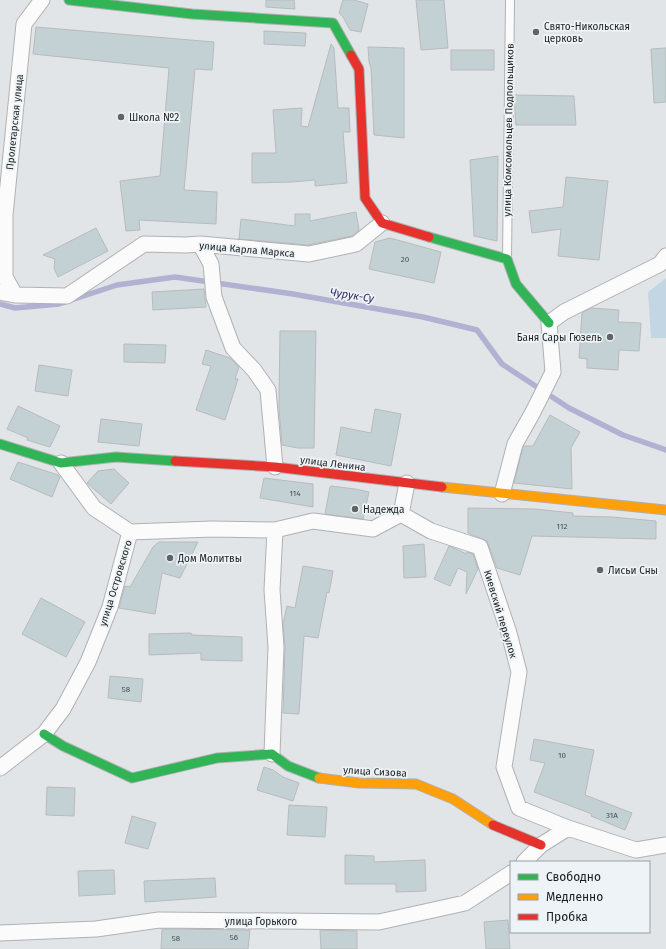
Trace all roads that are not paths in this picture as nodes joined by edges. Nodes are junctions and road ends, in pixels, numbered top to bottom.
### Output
1 (42, 0) edge
2 (70, 0) edge
3 (510, 0) edge
4 (382, 223) junction
5 (200, 244) junction
6 (666, 256) edge
7 (507, 260) junction
8 (7, 294) edge
9 (549, 323) junction
10 (0, 444) edge
11 (61, 463) junction
12 (275, 468) junction
13 (408, 483) junction
14 (502, 494) junction
15 (666, 510) edge
16 (401, 514) junction
17 (275, 530) junction
18 (130, 532) junction
19 (44, 734) junction
20 (272, 754) junction
21 (0, 768) edge
22 (568, 828) junction
23 (541, 845) junction
24 (666, 845) edge
25 (525, 861) edge
26 (510, 874) edge
27 (0, 933) edge

1 - 8 street, Пролетарская улица
2 - 4 street
3 - 7 lane, улица Комсомольцев Подпольщиков
4 - 5 street, улица Карла Маркса
4 - 7 street
5 - 8 street, улица Карла Маркса
5 - 12 street
6 - 9 street
7 - 9 street
9 - 14 street
10 - 11 street, улица Ленина
11 - 12 street, улица Ленина
11 - 18 street, улица Островского
12 - 13 street, улица Ленина
13 - 14 street, улица Ленина
13 - 16 street
14 - 15 street, улица Ленина
16 - 17 street
16 - 22 street, Киевский переулок
17 - 18 street
17 - 20 street
18 - 19 street, улица Островского
19 - 20 street
19 - 21 street, улица Островского
20 - 23 street, улица Сизова
22 - 23 street
22 - 24 street
23 - 25 street
26 - 27 street, улица Горького

